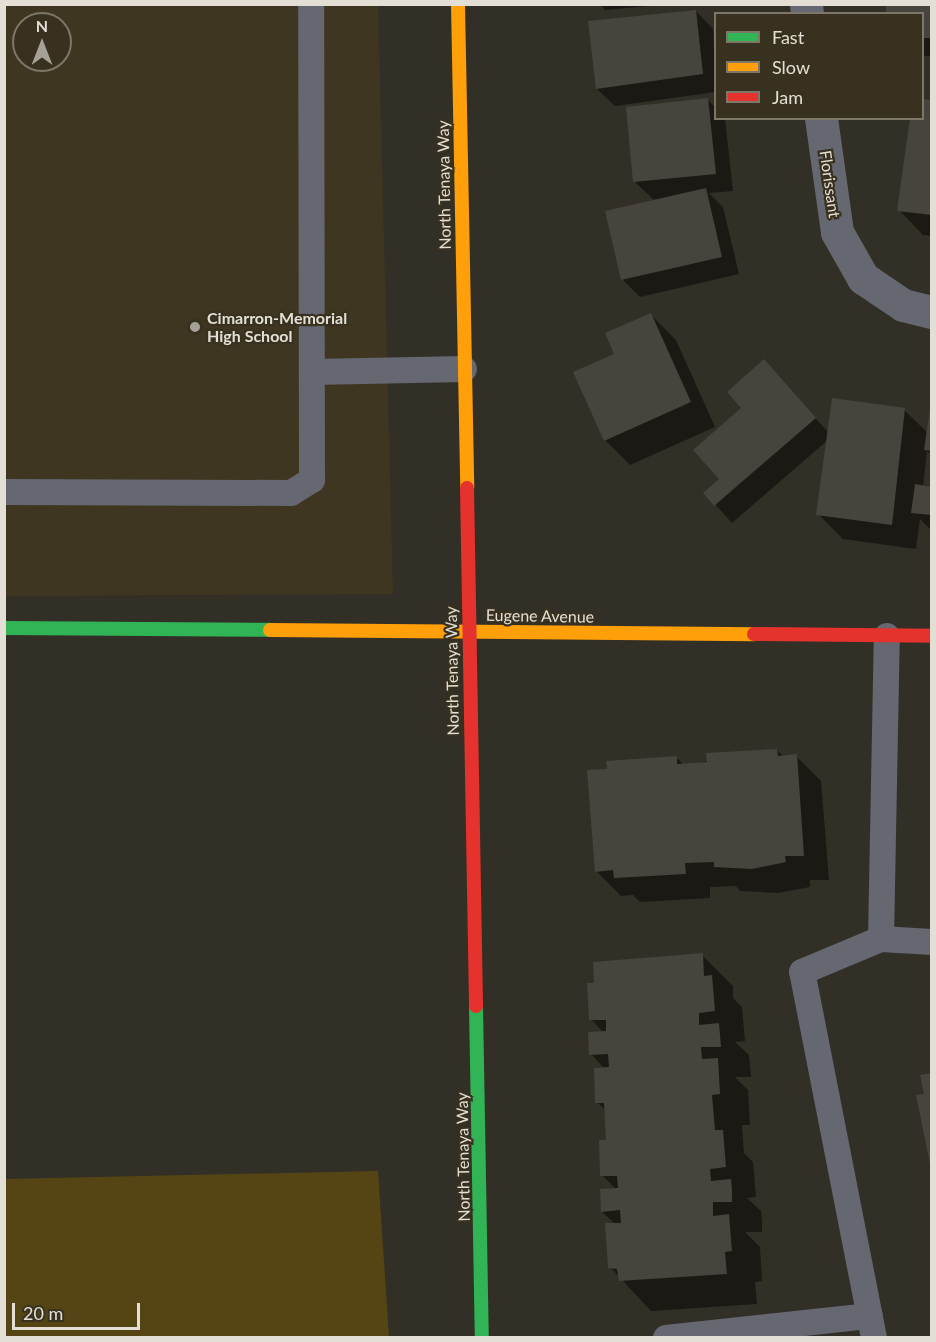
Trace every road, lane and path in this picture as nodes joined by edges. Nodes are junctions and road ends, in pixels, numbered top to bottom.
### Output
1 (310, 4) edge
2 (458, 4) edge
3 (821, 120) edge
4 (932, 312) edge
5 (464, 369) junction
6 (313, 372) junction
7 (4, 492) edge
8 (4, 628) edge
9 (467, 632) junction
10 (887, 636) junction
11 (932, 636) edge
12 (881, 939) junction
13 (932, 942) edge
14 (872, 1327) edge
15 (717, 1334) edge
16 (482, 1338) edge
17 (666, 1338) edge

1 - 6 lane
2 - 5 main road, North Tenaya Way
3 - 4 street, Florissant
5 - 6 lane
5 - 9 main road, North Tenaya Way
6 - 7 lane
8 - 9 main road, Eugene Avenue
9 - 10 main road, Eugene Avenue
9 - 16 main road, North Tenaya Way
10 - 11 main road, Eugene Avenue
10 - 12 lane
12 - 13 lane
12 - 14 lane
14 - 15 lane
15 - 17 lane

